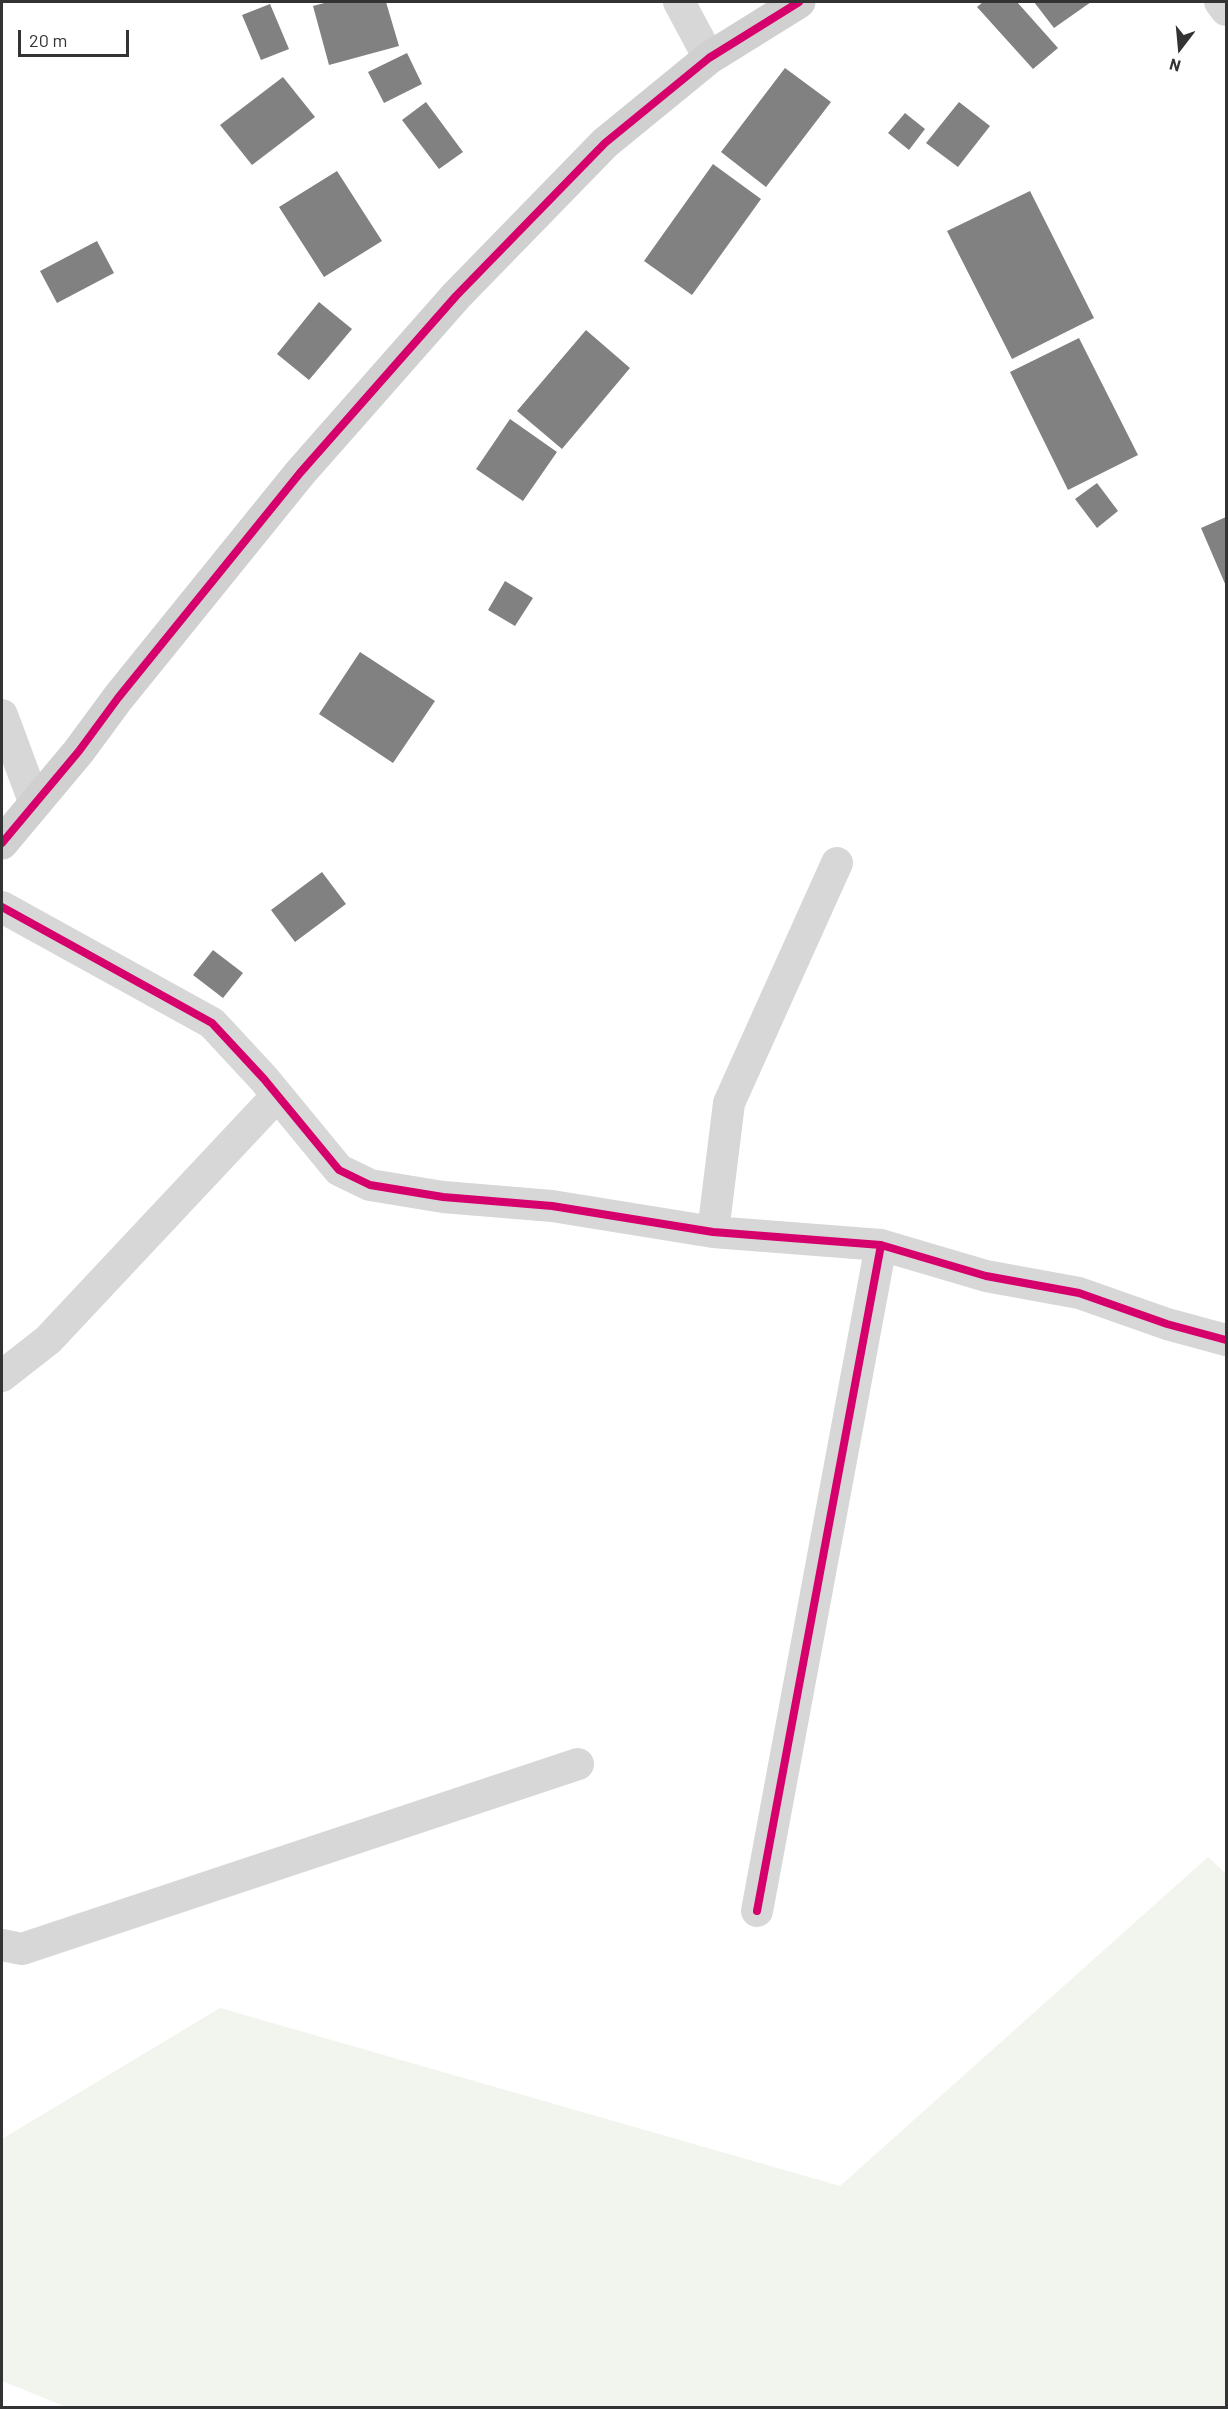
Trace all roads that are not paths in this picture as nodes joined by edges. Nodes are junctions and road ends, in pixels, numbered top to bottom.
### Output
1 (679, 2) edge
2 (1220, 2) edge
3 (789, 4) edge
4 (1227, 10) edge
5 (709, 58) junction
6 (2, 716) edge
7 (35, 804) junction
8 (2, 843) edge
9 (837, 863) dead end
10 (2, 907) edge
11 (276, 1097) junction
12 (713, 1232) junction
13 (880, 1245) junction
14 (1227, 1340) edge
15 (2, 1376) edge
16 (578, 1764) dead end
17 (757, 1911) dead end
18 (2, 1945) edge

1 - 5 street
2 - 4 street
3 - 5 street
5 - 7 street
6 - 7 street
7 - 8 street
9 - 12 street
10 - 11 street
11 - 12 street
11 - 15 street
12 - 13 street
13 - 14 street
13 - 17 street
16 - 18 street

